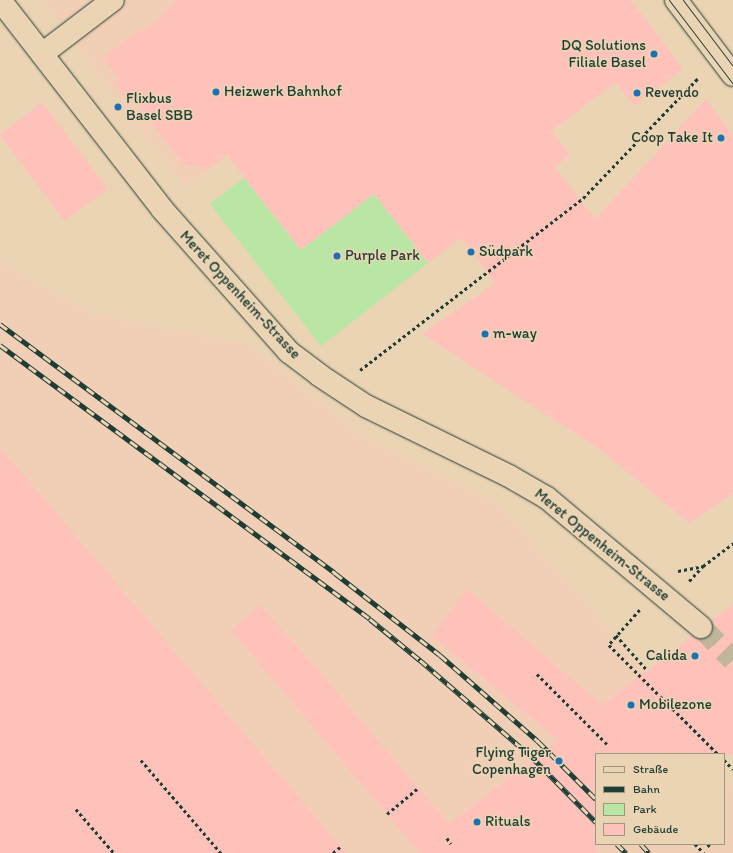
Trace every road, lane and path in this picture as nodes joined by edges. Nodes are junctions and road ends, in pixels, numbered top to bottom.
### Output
1 (0, 0) edge
2 (113, 0) edge
3 (676, 0) edge
4 (42, 54) junction
5 (733, 75) edge
6 (698, 78) dead end
7 (337, 388) junction
8 (733, 543) edge
9 (670, 600) junction
10 (701, 627) tunnel mouth
11 (648, 670) dead end
12 (536, 674) dead end
13 (607, 744) dead end
14 (717, 753) edge
15 (141, 760) dead end
16 (725, 761) edge
17 (733, 769) edge
18 (418, 788) dead end
19 (76, 809) dead end
20 (387, 814) dead end
21 (446, 838) dead end
22 (451, 844) dead end
23 (696, 845) edge
24 (340, 847) dead end
25 (114, 853) edge
26 (221, 853) edge
27 (333, 853) edge
28 (704, 853) edge

1 - 4 street, Meret Oppenheim-Strasse
2 - 4 street
3 - 5 street
4 - 7 street, Meret Oppenheim-Strasse
6 - 7 path
7 - 9 street, Meret Oppenheim-Strasse
8 - 9 path
9 - 10 street, Meret Oppenheim-Strasse
11 - 14 path
12 - 13 path
15 - 26 path
16 - 17 path
18 - 20 path
19 - 25 path
21 - 22 path
23 - 28 path
24 - 27 path

